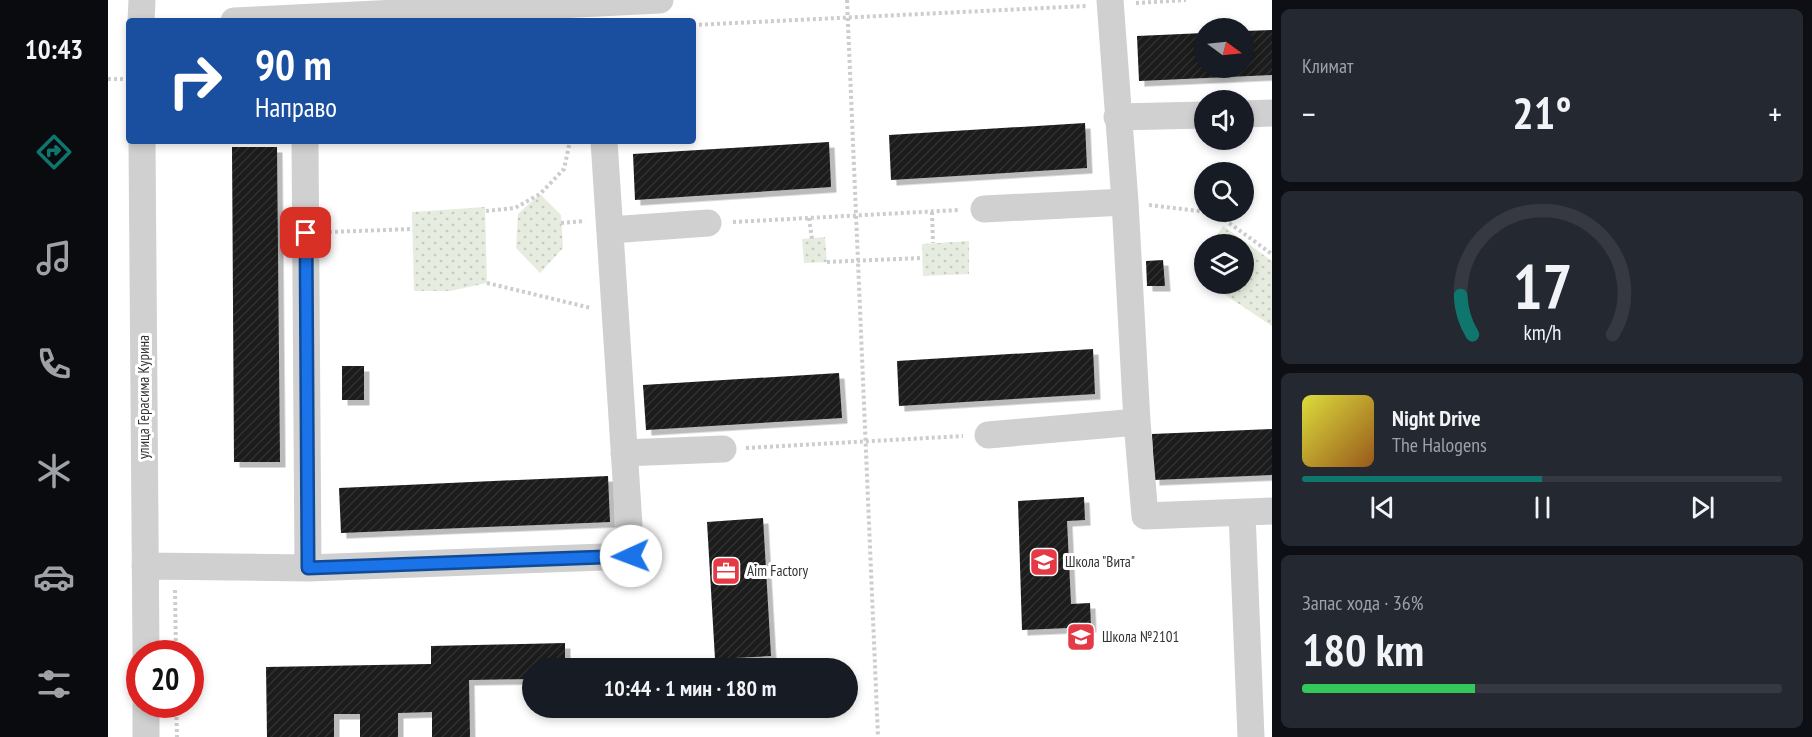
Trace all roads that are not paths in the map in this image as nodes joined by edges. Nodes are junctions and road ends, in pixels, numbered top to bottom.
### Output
1 (141, 0) edge
2 (660, 0) edge
3 (1110, 2) edge
4 (597, 12) edge
5 (245, 14) edge
6 (141, 18) edge
7 (291, 18) edge
8 (345, 18) edge
9 (1272, 113) edge
10 (1254, 114) edge
11 (1194, 115) edge
12 (1118, 117) junction
13 (142, 144) edge
14 (305, 144) edge
15 (604, 144) edge
16 (1125, 202) junction
17 (984, 209) road end
18 (708, 223) road end
19 (610, 230) junction
20 (1137, 423) junction
21 (988, 435) road end
22 (723, 449) road end
23 (624, 453) junction
24 (1272, 511) edge
25 (1242, 513) junction
26 (145, 566) junction
27 (308, 568) junction
28 (146, 640) edge
29 (146, 718) edge
30 (146, 737) edge
31 (1251, 737) edge

1 - 6 street
2 - 4 street
3 - 12 street
4 - 8 street
5 - 7 street
9 - 10 street
11 - 12 street
12 - 16 street
13 - 26 street, улица Герасима Курина
14 - 27 street
15 - 19 street
16 - 17 street
16 - 20 street
18 - 19 street
19 - 23 street
20 - 21 street
20 - 25 street
22 - 23 street
23 - 27 street
24 - 25 street
25 - 31 street
26 - 27 street
26 - 28 street, улица Герасима Курина
29 - 30 street

